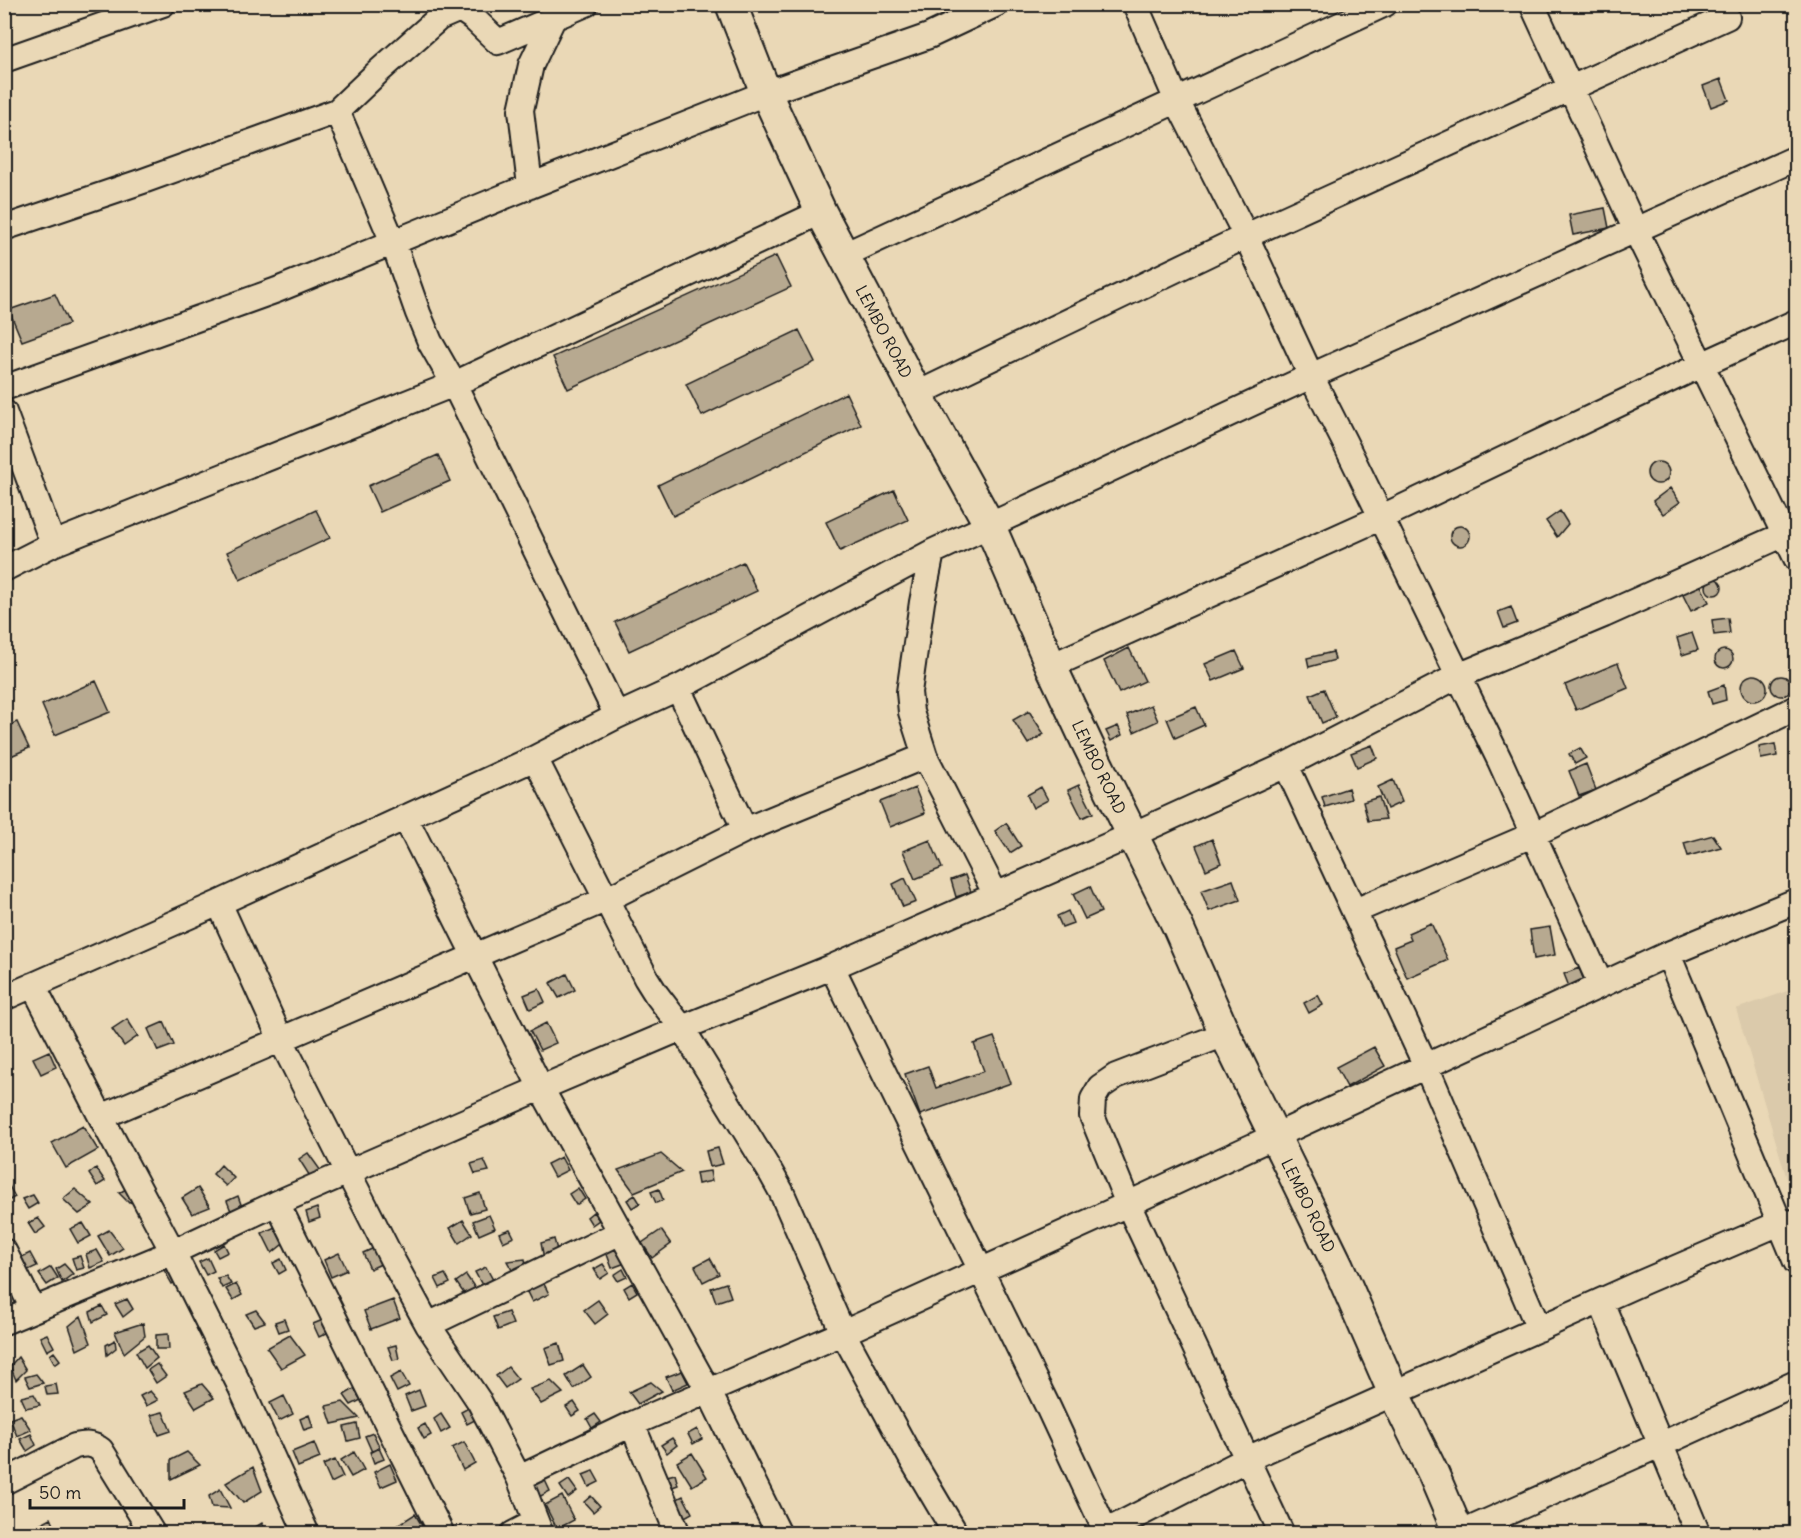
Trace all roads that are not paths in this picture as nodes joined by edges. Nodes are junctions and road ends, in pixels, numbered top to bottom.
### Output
1 (163, 4) edge
2 (586, 4) edge
3 (731, 4) edge
4 (997, 4) edge
5 (1134, 4) edge
6 (1385, 4) edge
7 (1532, 4) edge
8 (1727, 17) dead end
9 (553, 19) junction
10 (4, 60) edge
11 (1571, 87) junction
12 (766, 93) junction
13 (1177, 101) junction
14 (337, 111) junction
15 (1797, 158) edge
16 (530, 186) junction
17 (821, 212) junction
18 (4, 228) edge
19 (1636, 231) junction
20 (1246, 236) junction
21 (393, 242) junction
22 (844, 255) junction
23 (1797, 322) edge
24 (1701, 365) junction
25 (1311, 375) junction
26 (454, 384) junction
27 (4, 388) edge
28 (917, 394) junction
29 (4, 412) edge
30 (1382, 517) junction
31 (990, 526) junction
32 (1791, 531) edge
33 (52, 544) junction
34 (932, 552) junction
35 (1797, 558) edge
36 (4, 569) edge
37 (1051, 666) junction
38 (1458, 676) junction
39 (678, 688) junction
40 (1797, 708) edge
41 (617, 716) junction
42 (925, 756) junction
43 (535, 758) junction
44 (1286, 765) junction
45 (405, 817) junction
46 (746, 830) junction
47 (1132, 835) junction
48 (1532, 835) junction
49 (996, 895) junction
50 (607, 899) junction
51 (1797, 901) edge
52 (219, 903) junction
53 (1355, 910) junction
54 (1668, 954) junction
55 (475, 955) junction
56 (832, 967) junction
57 (33, 985) junction
58 (1601, 985) junction
59 (4, 998) edge
60 (682, 1028) junction
61 (1225, 1034) junction
62 (281, 1040) junction
63 (1426, 1066) junction
64 (541, 1088) junction
65 (101, 1117) junction
66 (1276, 1136) junction
67 (349, 1173) junction
68 (277, 1203) junction
69 (1128, 1204) junction
70 (1788, 1223) edge
71 (621, 1232) junction
72 (4, 1251) edge
73 (173, 1252) junction
74 (1797, 1262) edge
75 (980, 1271) junction
76 (1601, 1302) junction
77 (33, 1309) junction
78 (4, 1322) edge
79 (428, 1325) junction
80 (1539, 1329) junction
81 (843, 1333) junction
82 (1797, 1383) edge
83 (709, 1392) junction
84 (1394, 1394) junction
85 (632, 1424) junction
86 (1662, 1444) junction
87 (1247, 1459) junction
88 (519, 1478) junction
89 (4, 1482) edge
90 (539, 1528) edge
91 (771, 1531) edge
92 (153, 1533) edge
93 (307, 1533) edge
94 (442, 1533) edge
95 (513, 1533) edge
96 (678, 1533) edge
97 (956, 1533) edge
98 (1105, 1533) edge
99 (1282, 1533) edge
100 (1459, 1533) edge
101 (1698, 1533) edge

1 - 10 street
2 - 9 street
3 - 12 street, LEMBO ROAD
4 - 12 street
5 - 13 street
6 - 13 street
7 - 11 street
8 - 11 street
9 - 14 street
9 - 16 street
11 - 19 street
11 - 20 street
12 - 16 street
12 - 17 street, LEMBO ROAD
13 - 20 street
13 - 22 street
14 - 18 street
14 - 21 street
15 - 19 street
16 - 21 street
17 - 22 street, LEMBO ROAD
17 - 26 street
19 - 24 street
19 - 25 street
20 - 25 street
20 - 28 street
21 - 26 street
21 - 27 street
22 - 28 street, LEMBO ROAD
23 - 24 street
24 - 30 street
24 - 32 street
25 - 30 street
25 - 31 street
26 - 33 street
26 - 41 street
28 - 31 street, LEMBO ROAD
29 - 33 street
30 - 37 street
30 - 38 street
31 - 34 street
31 - 37 street, LEMBO ROAD
32 - 35 street
32 - 38 street
33 - 36 street
34 - 39 street
34 - 42 street
37 - 47 street, LEMBO ROAD
38 - 44 street
38 - 48 street
39 - 41 street
39 - 46 street
40 - 48 street
41 - 43 street
42 - 46 street
42 - 49 street
43 - 45 street
43 - 50 street
44 - 47 street
44 - 53 street
45 - 52 street
45 - 55 street
46 - 50 street
47 - 49 street
47 - 61 street, LEMBO ROAD
48 - 53 street
48 - 58 street
49 - 56 street
50 - 55 street
50 - 60 street
51 - 54 street
52 - 57 street
52 - 62 street
53 - 63 street
54 - 58 street
54 - 70 street
55 - 62 street
55 - 64 street
56 - 60 street
56 - 75 street
57 - 59 street
57 - 65 street
58 - 63 street
60 - 64 street
60 - 81 street
61 - 66 street, LEMBO ROAD
61 - 69 street
62 - 65 street
62 - 67 street
63 - 66 street
63 - 80 street
64 - 67 street
64 - 71 street
65 - 73 street
66 - 69 street
66 - 84 street, LEMBO ROAD
67 - 68 street
67 - 79 street
68 - 73 street
68 - 94 street
69 - 75 street
69 - 87 street
70 - 74 street
70 - 76 street
71 - 79 street
71 - 83 street
72 - 77 street
73 - 77 street
73 - 93 street
75 - 81 street
75 - 98 street
76 - 80 street
76 - 86 street
77 - 78 street
79 - 88 street
80 - 84 street
81 - 83 street
81 - 97 street
82 - 86 street
83 - 85 street
83 - 91 street
84 - 87 street
84 - 100 street, LEMBO ROAD
85 - 88 street
85 - 96 street
86 - 100 street
86 - 101 street
87 - 98 street
87 - 99 street
88 - 90 street
89 - 92 street
90 - 95 street

